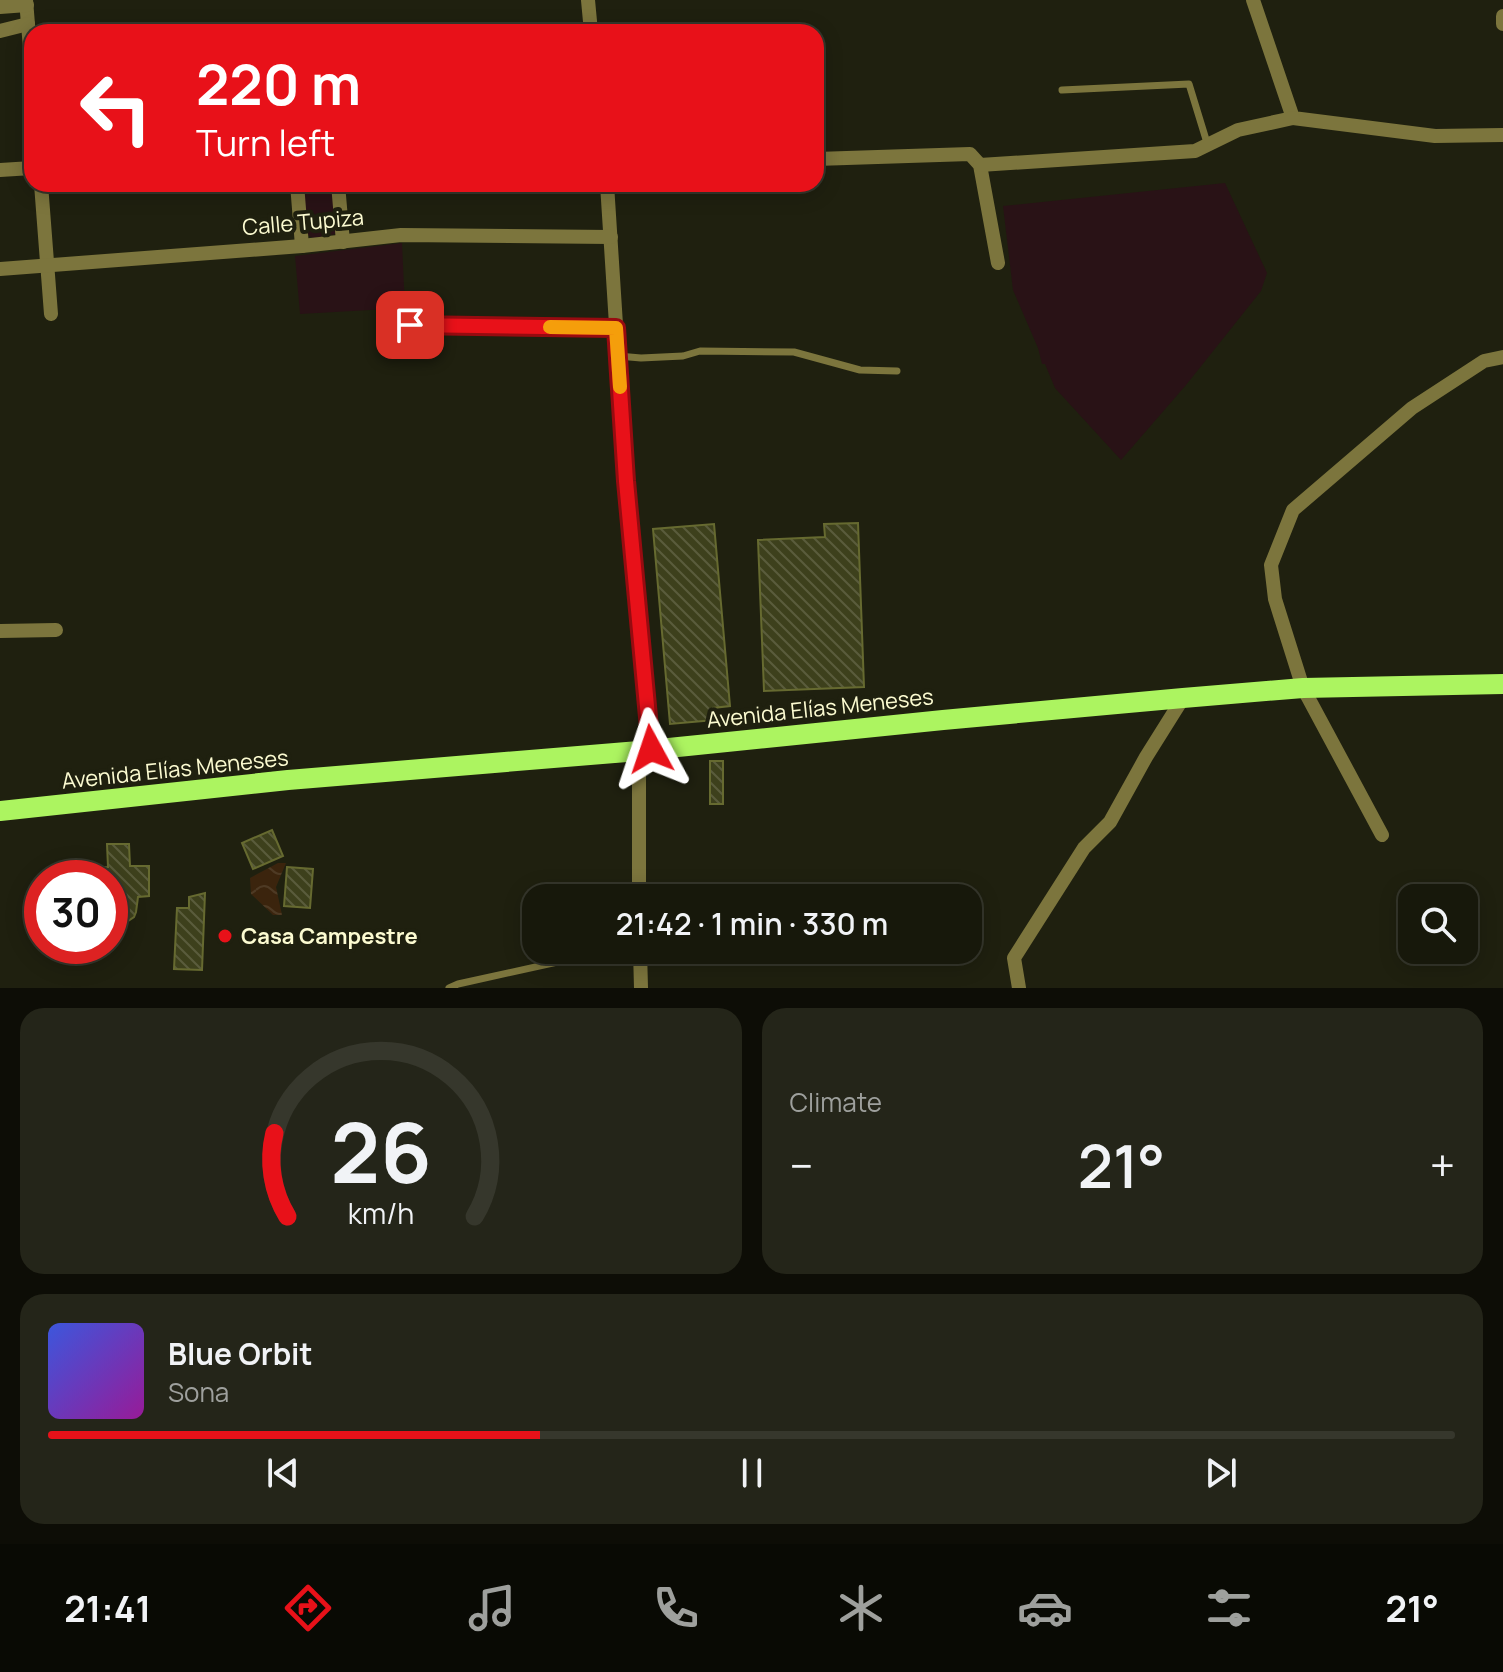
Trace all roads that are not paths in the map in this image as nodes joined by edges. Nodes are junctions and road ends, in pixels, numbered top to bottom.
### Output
1 (588, 0) edge
2 (1253, 0) edge
3 (26, 2) edge
4 (0, 7) edge
5 (1503, 16) edge
6 (28, 24) edge
7 (590, 24) edge
8 (1503, 24) edge
9 (24, 25) edge
10 (0, 31) edge
11 (1062, 90) dead end
12 (1293, 118) junction
13 (1503, 135) edge
14 (1208, 146) junction
15 (824, 159) edge
16 (980, 165) junction
17 (24, 168) edge
18 (0, 170) edge
19 (42, 192) edge
20 (298, 192) edge
21 (339, 192) edge
22 (608, 192) edge
23 (611, 237) junction
24 (343, 242) junction
25 (302, 246) junction
26 (998, 263) dead end
27 (47, 265) junction
28 (0, 269) edge
29 (51, 314) dead end
30 (410, 325) dead end
31 (616, 328) junction
32 (618, 356) junction
33 (1503, 357) edge
34 (897, 371) dead end
35 (56, 630) dead end
36 (0, 631) edge
37 (1503, 684) edge
38 (1303, 688) junction
39 (1183, 698) junction
40 (645, 750) junction
41 (0, 811) edge
42 (1382, 835) dead end
43 (640, 884) edge
44 (549, 964) edge
45 (640, 964) edge
46 (449, 988) edge
47 (641, 988) edge
48 (1019, 988) edge

1 - 7 street
2 - 12 street
3 - 4 street
3 - 6 street
5 - 8 street
9 - 10 street
11 - 14 lane
12 - 13 street
12 - 14 street
14 - 16 street
15 - 16 street
16 - 26 street
17 - 18 street
19 - 27 street
20 - 25 street
21 - 24 street
22 - 23 street
23 - 24 street, Calle Tupiza
23 - 31 street
24 - 25 street, Calle Tupiza
25 - 27 street, Calle Tupiza
27 - 28 street, Calle Tupiza
27 - 29 street
30 - 31 street
31 - 32 street
32 - 34 lane
32 - 40 street
33 - 38 street
35 - 36 street
37 - 38 main road, Avenida Elías Meneses
38 - 39 main road, Avenida Elías Meneses
38 - 42 street
39 - 40 main road, Avenida Elías Meneses
39 - 48 street
40 - 41 main road, Avenida Elías Meneses
40 - 43 street
44 - 46 lane
45 - 47 street

